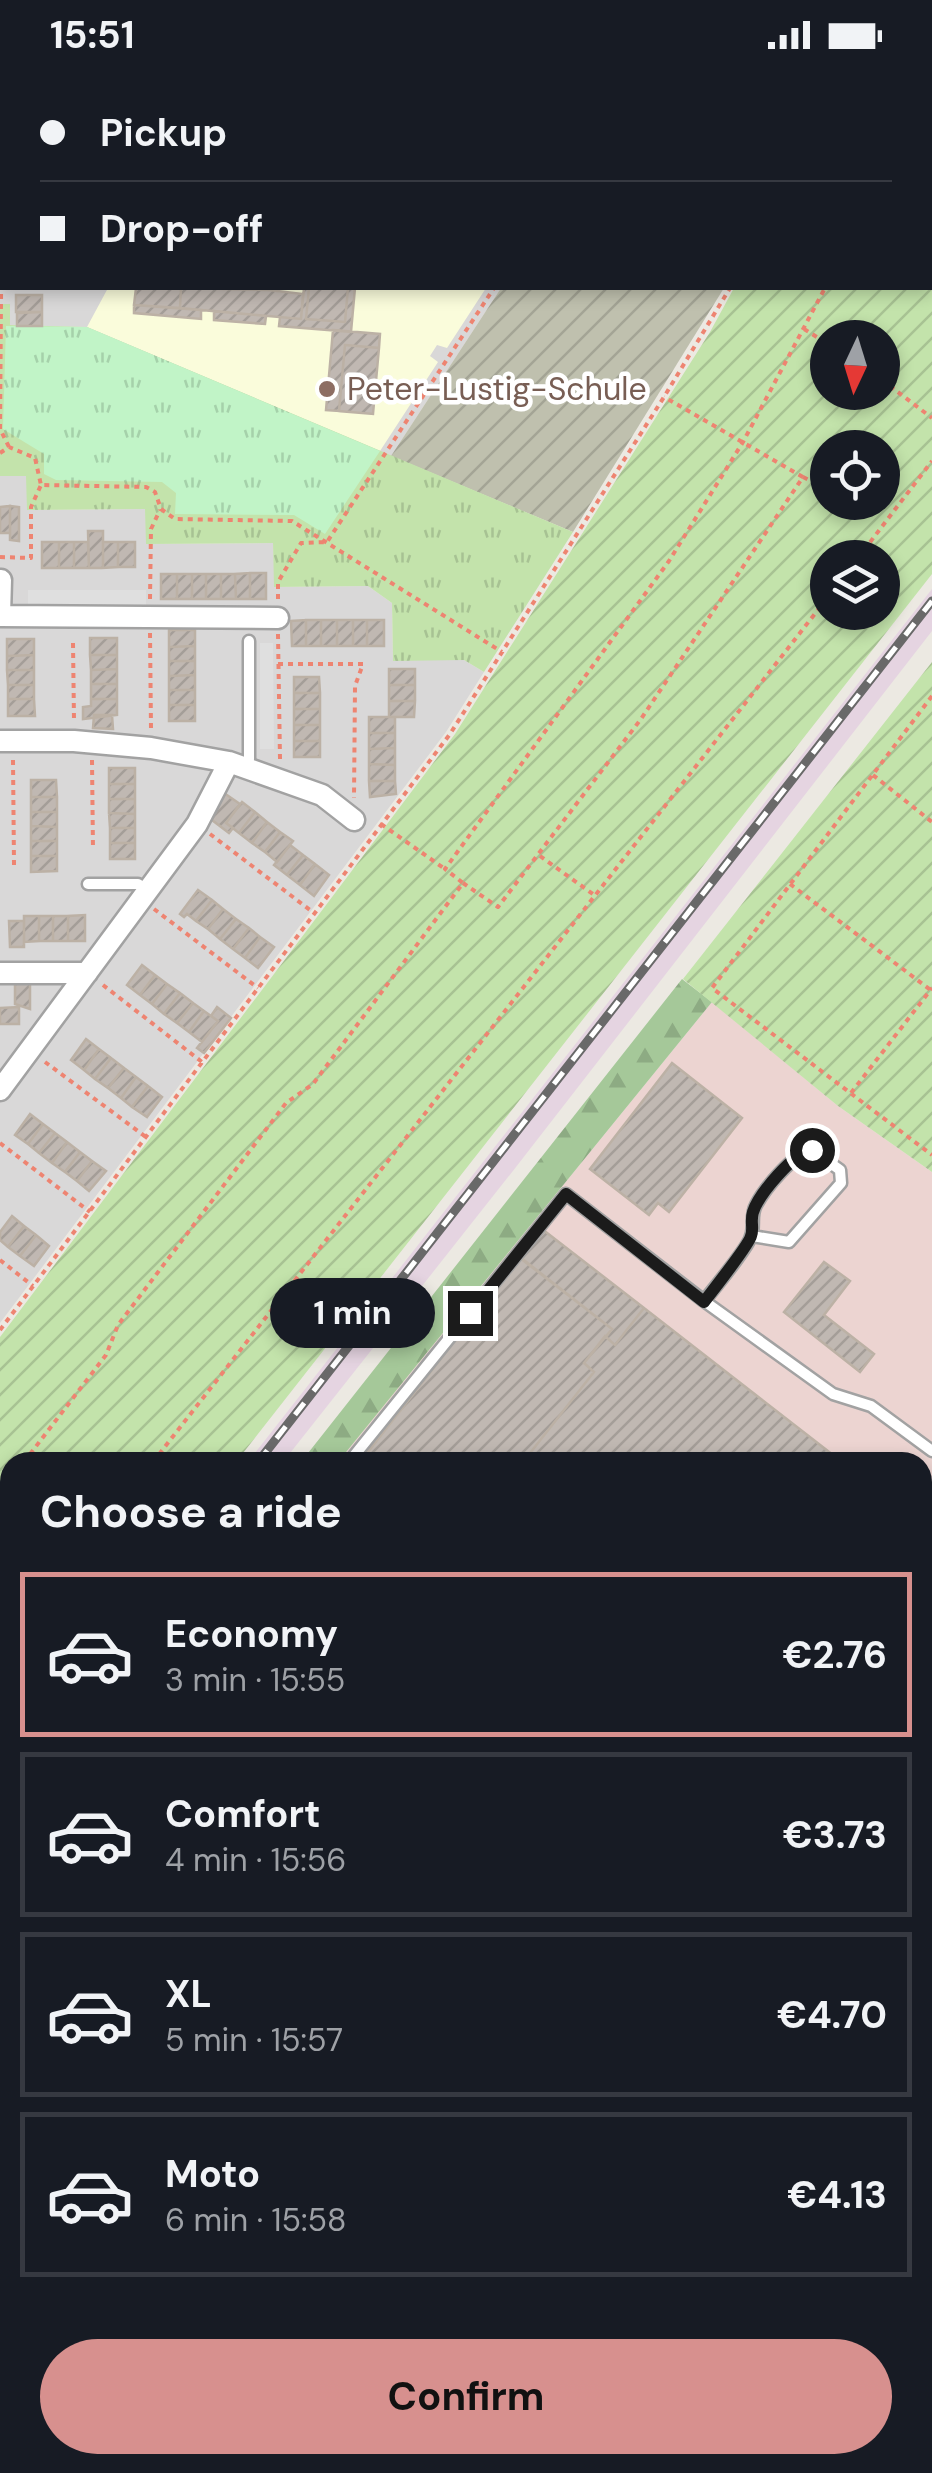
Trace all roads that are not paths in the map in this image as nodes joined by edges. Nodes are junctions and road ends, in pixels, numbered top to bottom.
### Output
1 (0, 580) edge
2 (0, 616) edge
3 (278, 618) road end
4 (249, 641) dead end
5 (6, 741) edge
6 (238, 765) junction
7 (354, 820) road end
8 (88, 884) dead end
9 (146, 895) junction
10 (87, 973) junction
11 (0, 974) edge
12 (0, 1090) edge
13 (752, 1236) junction
14 (704, 1302) junction
15 (932, 1451) edge
16 (358, 1452) edge

1 - 2 street
2 - 3 street
4 - 6 lane
5 - 6 street
6 - 7 street
6 - 9 street
8 - 9 lane
9 - 10 street
10 - 11 street
10 - 12 street
13 - 13 lane
13 - 14 lane
14 - 15 lane
14 - 16 lane

